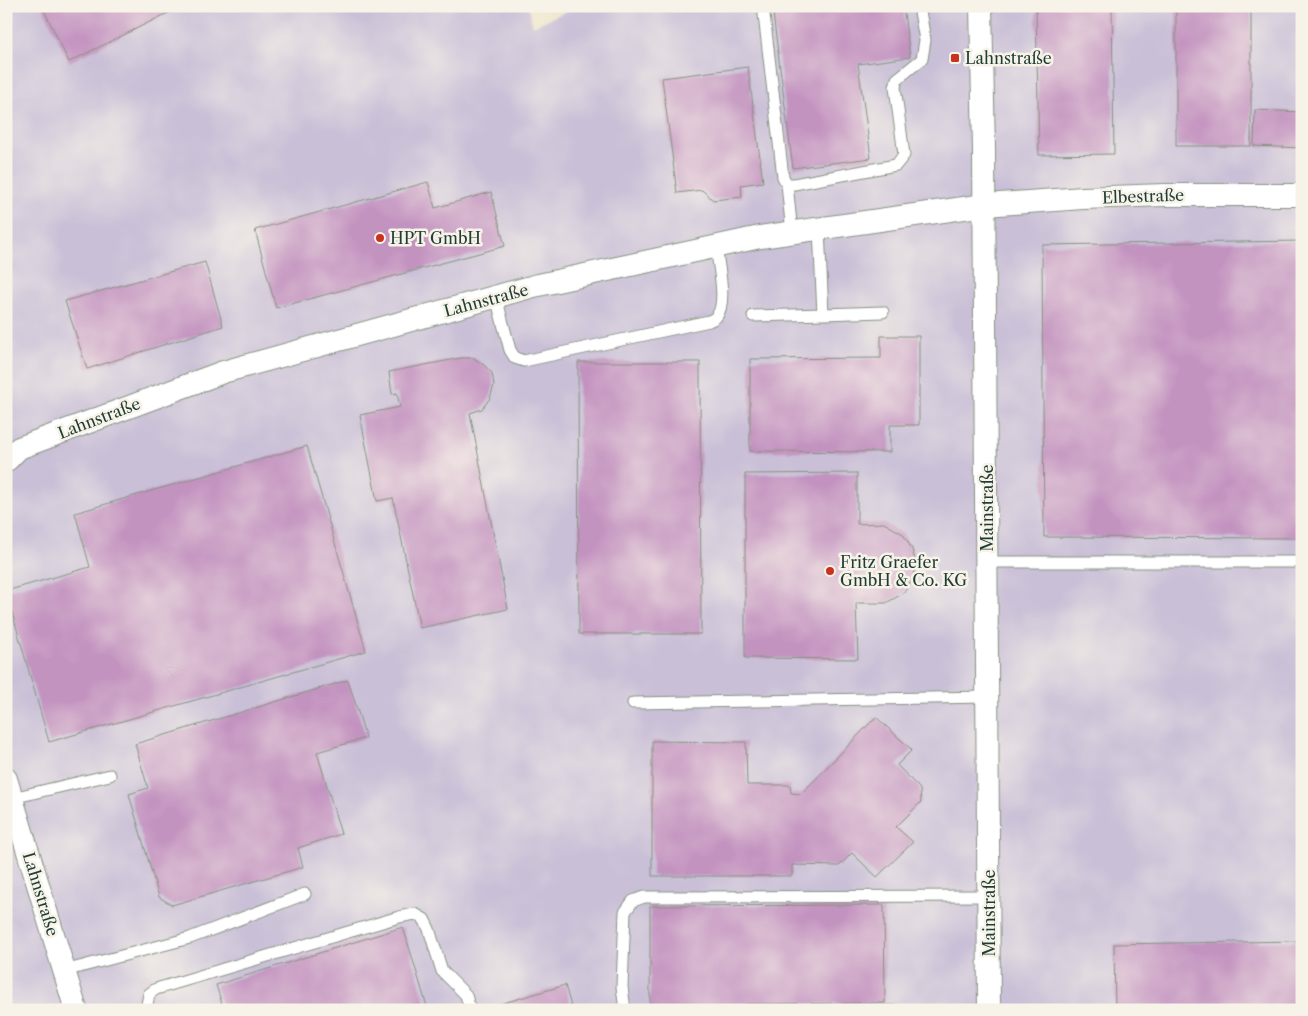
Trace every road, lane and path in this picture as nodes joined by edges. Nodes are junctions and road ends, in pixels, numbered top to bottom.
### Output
1 (763, 6) edge
2 (919, 6) edge
3 (981, 6) edge
4 (787, 184) junction
5 (1302, 195) edge
6 (985, 205) junction
7 (818, 229) junction
8 (792, 233) junction
9 (716, 247) junction
10 (496, 297) junction
11 (883, 312) dead end
12 (823, 314) junction
13 (754, 316) dead end
14 (6, 461) edge
15 (987, 562) junction
16 (1302, 562) edge
17 (988, 697) junction
18 (633, 702) dead end
19 (110, 775) dead end
20 (9, 788) edge
21 (305, 894) dead end
22 (989, 896) junction
23 (64, 972) junction
24 (76, 1010) edge
25 (146, 1010) edge
26 (470, 1010) edge
27 (625, 1010) edge
28 (989, 1010) edge

1 - 4 lane
2 - 4 lane
3 - 6 street, Mainstraße
4 - 8 lane
5 - 6 street, Elbestraße
6 - 7 street, Lahnstraße
6 - 15 street, Mainstraße
7 - 8 street, Lahnstraße
7 - 12 lane
8 - 9 street, Lahnstraße
9 - 10 street, Lahnstraße
9 - 10 lane
10 - 14 street, Lahnstraße
11 - 12 lane
12 - 13 lane
15 - 16 lane
15 - 17 street, Mainstraße
17 - 18 lane
17 - 22 street, Mainstraße
19 - 20 lane
20 - 23 street, Lahnstraße
21 - 23 lane
22 - 27 lane
22 - 28 street, Mainstraße
23 - 24 street, Lahnstraße
25 - 26 lane

